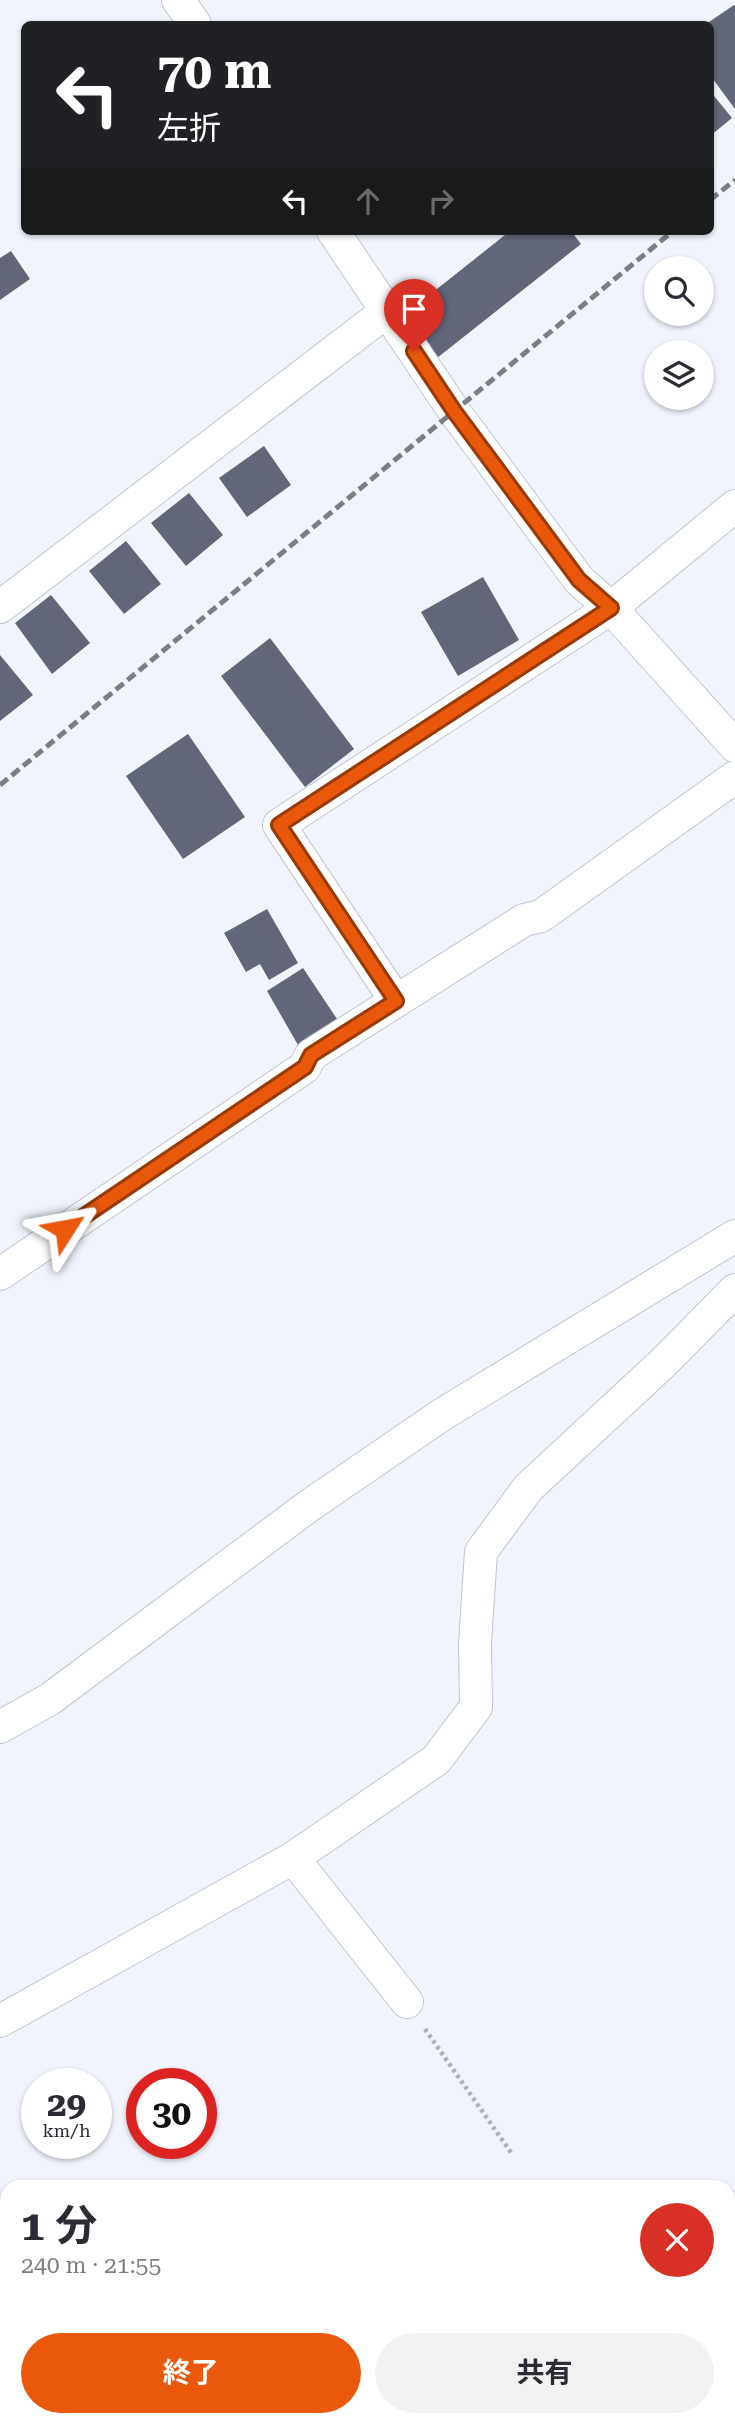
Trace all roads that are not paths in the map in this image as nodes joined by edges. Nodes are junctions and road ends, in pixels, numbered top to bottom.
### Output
1 (336, 235) edge
2 (387, 311) junction
3 (735, 506) edge
4 (0, 607) edge
5 (611, 608) junction
6 (735, 746) edge
7 (735, 778) edge
8 (396, 1001) junction
9 (735, 1236) edge
10 (0, 1274) edge
11 (735, 1290) edge
12 (0, 1727) edge
13 (293, 1858) junction
14 (407, 2002) road end
15 (0, 2021) edge

1 - 2 street
2 - 4 street
2 - 5 street
3 - 5 street
5 - 6 street
5 - 8 street
7 - 8 street
8 - 10 street
9 - 12 street
11 - 13 street
13 - 14 street
13 - 15 street

